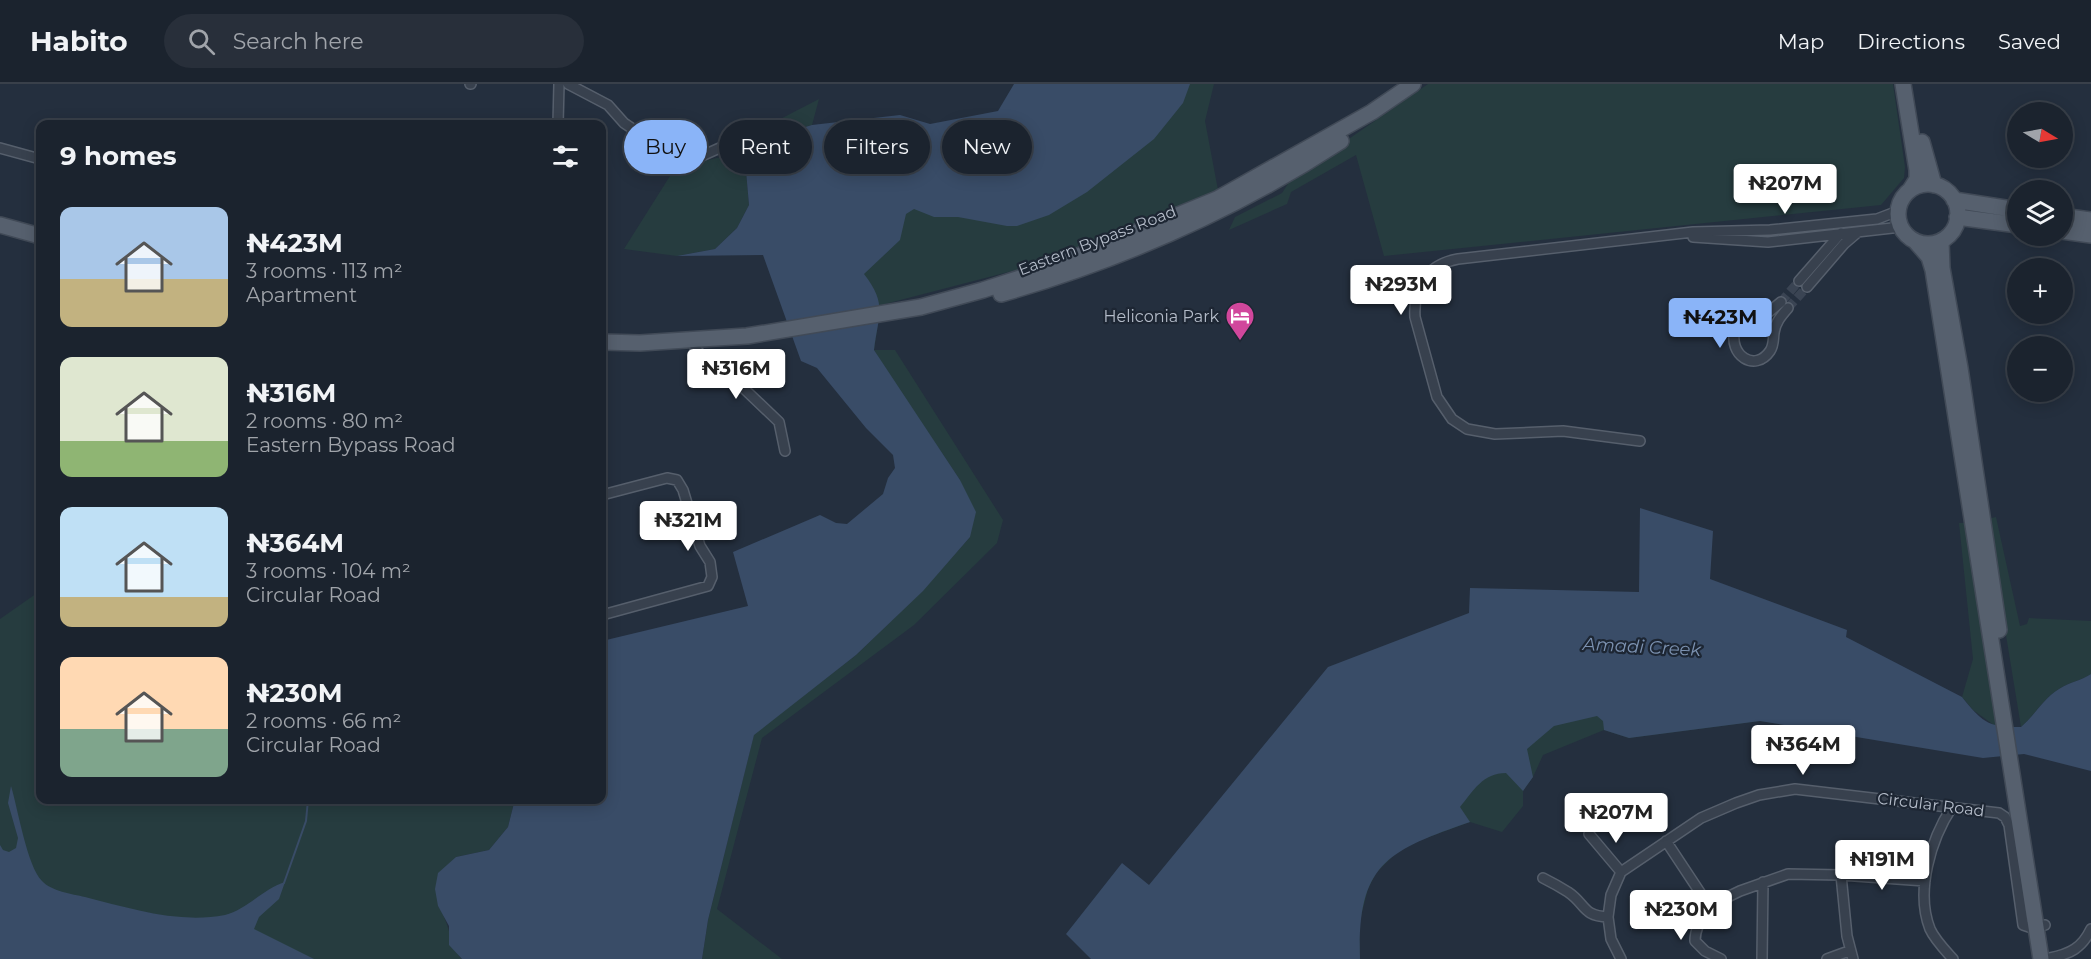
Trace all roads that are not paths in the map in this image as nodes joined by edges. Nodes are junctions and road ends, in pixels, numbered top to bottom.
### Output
1 (559, 84) edge
2 (568, 84) edge
3 (1413, 84) edge
4 (1426, 84) edge
5 (1903, 84) edge
6 (1912, 84) edge
7 (558, 120) edge
8 (0, 148) edge
9 (719, 148) edge
10 (36, 158) edge
11 (1934, 185) junction
12 (1910, 190) junction
13 (1954, 200) junction
14 (2007, 208) edge
15 (1957, 217) junction
16 (2073, 218) edge
17 (1899, 219) junction
18 (2091, 220) edge
19 (1854, 222) junction
20 (2007, 224) edge
21 (0, 225) edge
22 (1859, 231) junction
23 (1841, 233) junction
24 (2073, 233) edge
25 (36, 235) edge
26 (2091, 235) edge
27 (1679, 236) junction
28 (1941, 241) junction
29 (1916, 242) junction
30 (922, 312) junction
31 (1759, 320) junction
32 (1773, 334) junction
33 (748, 341) junction
34 (606, 342) edge
35 (640, 343) junction
36 (695, 348) junction
37 (1640, 441) dead end
38 (785, 451) dead end
39 (606, 494) edge
40 (606, 614) edge
41 (2008, 718) junction
42 (1952, 807) junction
43 (1589, 834) dead end
44 (1666, 841) junction
45 (1622, 872) junction
46 (1841, 875) junction
47 (1543, 878) dead end
48 (1925, 881) junction
49 (1762, 882) junction
50 (1709, 906) junction
51 (1608, 917) junction
52 (2040, 926) junction
53 (2091, 929) edge
54 (1851, 955) edge
55 (1621, 959) edge
56 (1721, 959) edge
57 (1762, 959) edge
58 (1827, 959) edge
59 (1953, 959) edge
60 (2047, 959) edge

1 - 7 street
2 - 9 street
3 - 30 main road, Eastern Bypass Road
4 - 30 main road, Eastern Bypass Road
5 - 12 main road
6 - 11 main road
8 - 10 street
11 - 12 main road
11 - 13 main road
12 - 17 main road
13 - 14 main road
13 - 15 main road
15 - 20 main road
15 - 28 main road
16 - 18 main road
17 - 19 street
17 - 22 street
17 - 29 main road
19 - 23 street
19 - 27 street
21 - 25 main road
22 - 23 street
22 - 23 street
23 - 27 street
24 - 26 main road
27 - 37 street
28 - 29 main road
28 - 41 main road
29 - 41 main road
30 - 33 main road, Eastern Bypass Road
31 - 32 street
31 - 32 street
31 - 32 street
33 - 35 main road, Eastern Bypass Road
33 - 36 main road, Eastern Bypass Road
34 - 35 main road, Eastern Bypass Road
35 - 36 main road, Eastern Bypass Road
36 - 38 street
39 - 40 street
41 - 52 main road
42 - 44 street, Circular Road
42 - 48 street
42 - 52 street, Circular Road
43 - 45 street
44 - 45 street, Circular Road
44 - 50 street
45 - 51 street
46 - 48 street
46 - 49 street
46 - 54 street
47 - 51 street
48 - 59 street
49 - 50 street
49 - 57 street
50 - 56 street
51 - 55 street
52 - 60 main road
53 - 60 street
54 - 58 street

